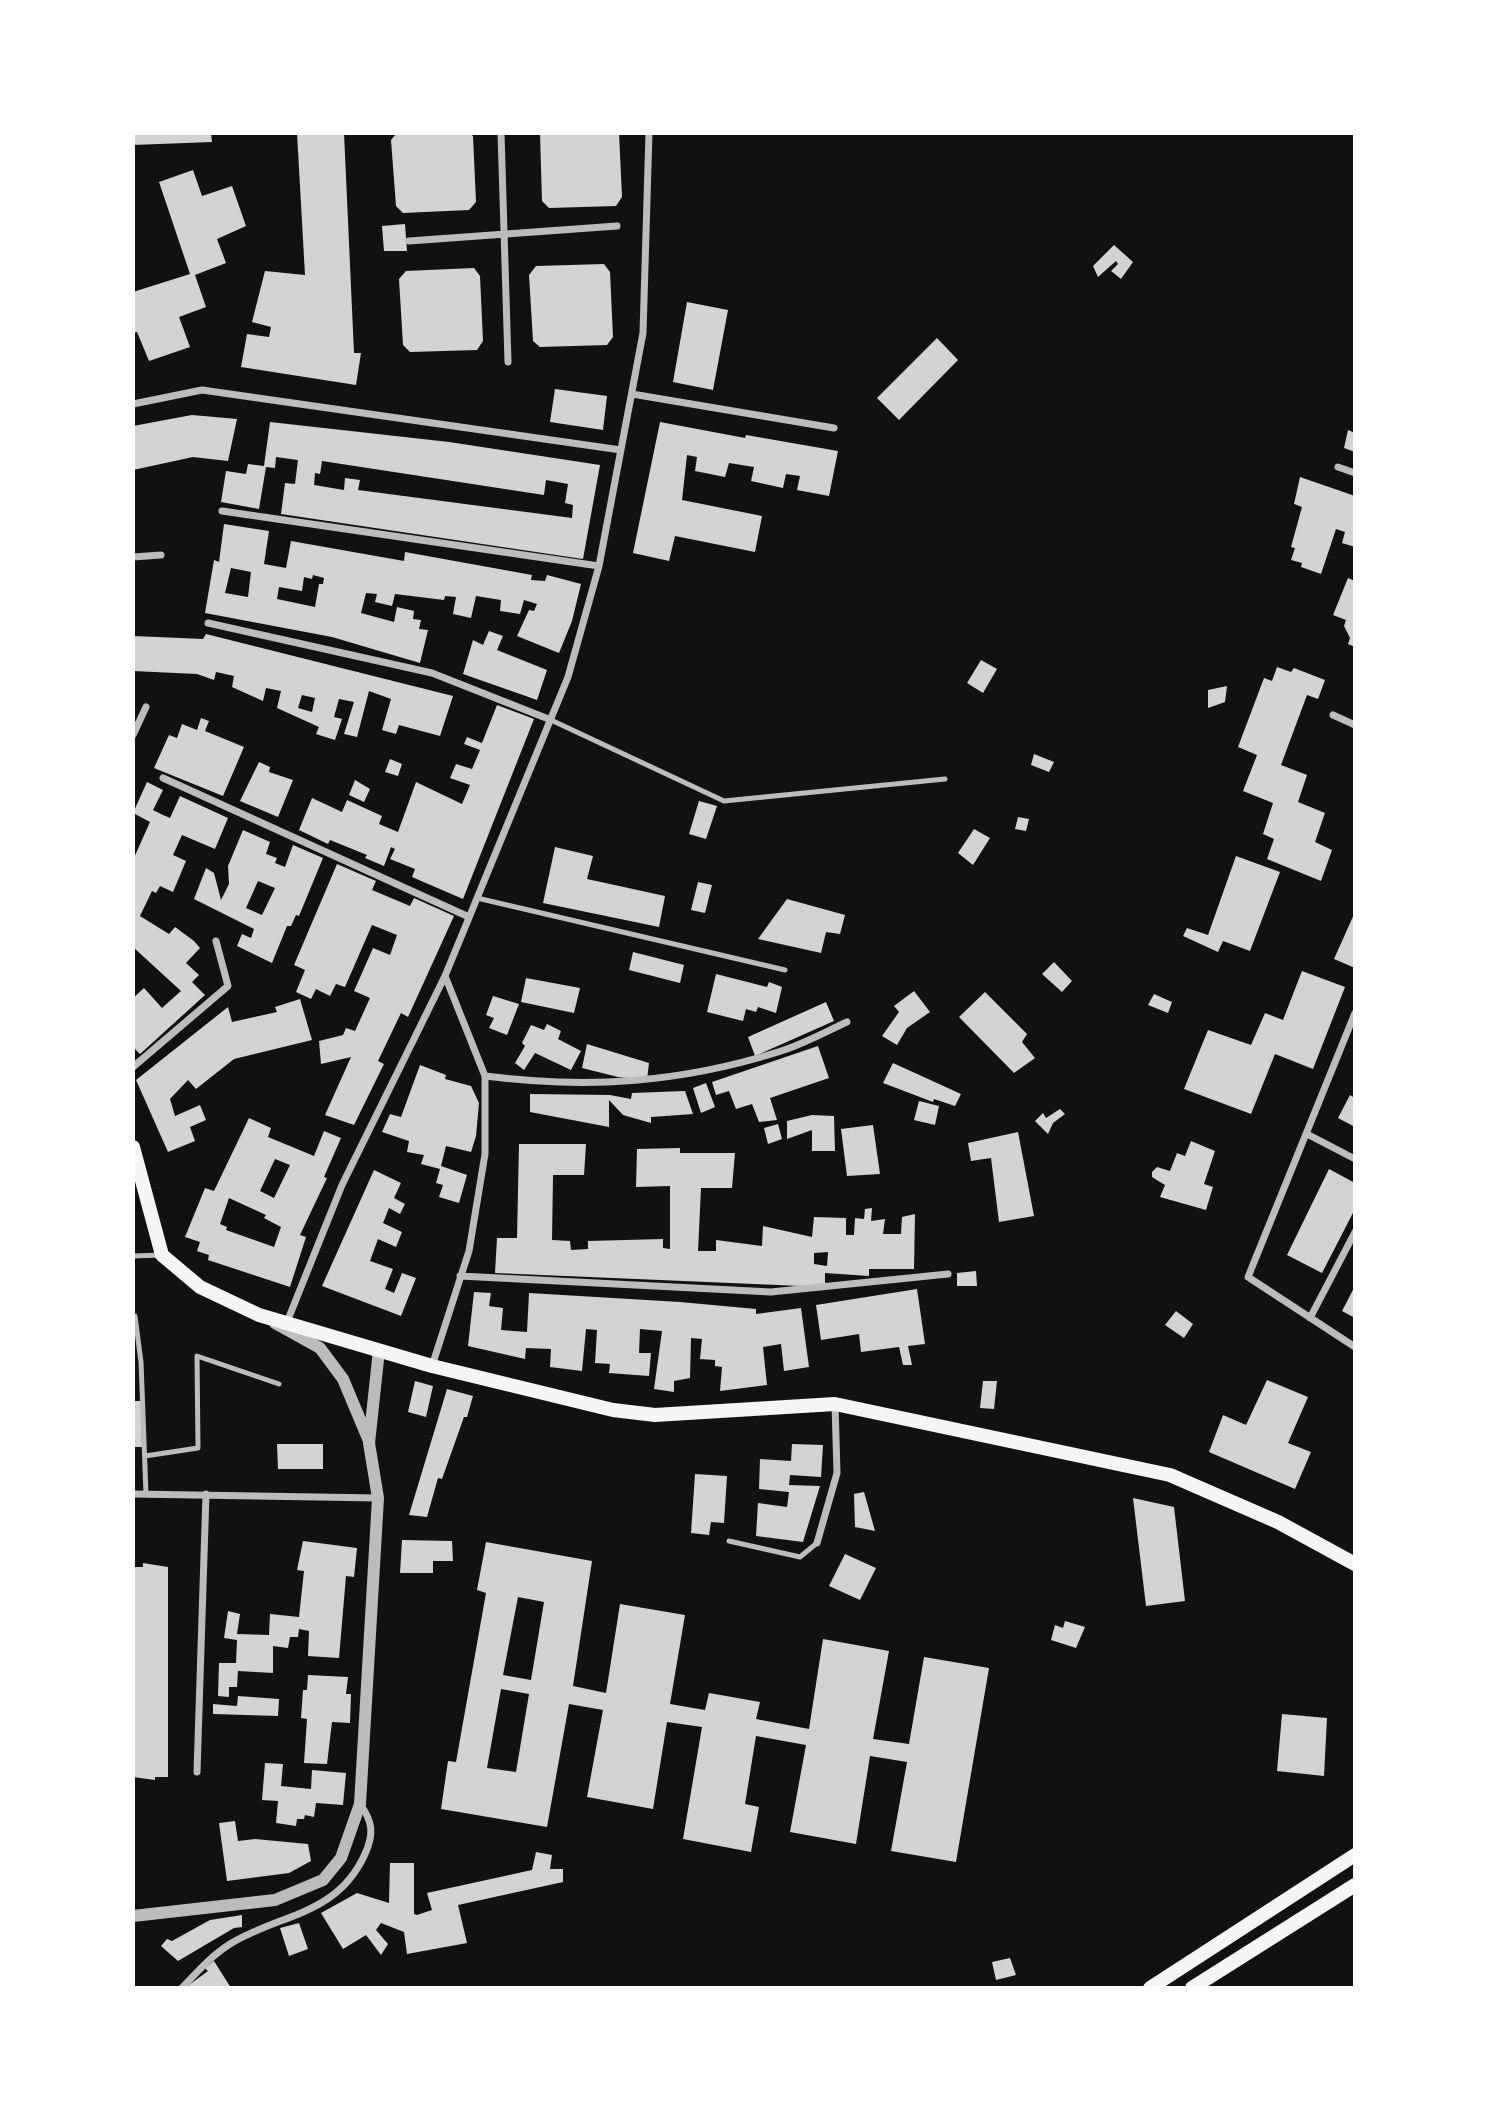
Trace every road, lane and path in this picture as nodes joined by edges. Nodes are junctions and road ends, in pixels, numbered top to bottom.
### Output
1 (501, 133) edge
2 (649, 133) edge
3 (617, 226) dead end
4 (504, 234) junction
5 (409, 241) dead end
6 (508, 362) dead end
7 (632, 394) junction
8 (133, 404) edge
9 (834, 428) dead end
10 (621, 450) junction
11 (1338, 467) dead end
12 (1355, 473) edge
13 (222, 511) dead end
14 (161, 555) dead end
15 (133, 557) edge
16 (599, 566) junction
17 (208, 623) dead end
18 (146, 707) dead end
19 (1332, 715) dead end
20 (551, 720) junction
21 (1355, 726) edge
22 (133, 735) edge
23 (163, 778) dead end
24 (944, 779) dead end
25 (477, 898) junction
26 (469, 917) junction
27 (216, 941) dead end
28 (785, 970) dead end
29 (445, 976) junction
30 (1355, 1013) edge
31 (847, 1022) dead end
32 (133, 1067) edge
33 (485, 1076) junction
34 (1307, 1134) junction
35 (133, 1147) edge
36 (1355, 1159) edge
37 (1355, 1232) edge
38 (162, 1255) junction
39 (133, 1256) edge
40 (948, 1274) dead end
41 (460, 1276) junction
42 (259, 1315) junction
43 (135, 1316) edge
44 (1310, 1318) junction
45 (287, 1322) junction
46 (1355, 1347) edge
47 (379, 1350) junction
48 (432, 1366) junction
49 (278, 1384) dead end
50 (835, 1404) junction
51 (369, 1443) junction
52 (145, 1456) junction
53 (133, 1494) edge
54 (146, 1494) junction
55 (206, 1494) junction
56 (378, 1498) junction
57 (729, 1541) dead end
58 (817, 1543) joint
59 (1355, 1564) edge
60 (197, 1772) dead end
61 (360, 1804) junction
62 (1355, 1855) edge
63 (1355, 1885) edge
64 (133, 1916) edge
65 (182, 1988) edge
66 (1150, 1988) edge
67 (1192, 1988) edge

1 - 4 street
2 - 7 street
3 - 4 street
4 - 5 street
4 - 6 street
7 - 9 street
7 - 10 street
8 - 10 street
10 - 16 street
11 - 12 street
13 - 16 street
14 - 15 street
16 - 20 street
17 - 20 street
18 - 22 street
19 - 21 street
20 - 24 lane
20 - 25 street
23 - 26 street
25 - 26 street
25 - 28 lane
26 - 29 street
27 - 32 street
29 - 33 street
29 - 45 street
30 - 34 street
31 - 33 street
33 - 41 street
34 - 36 street
34 - 44 street
35 - 38 main road
37 - 44 street
38 - 39 lane
38 - 42 main road
40 - 41 street
41 - 48 street
42 - 45 main road
42 - 51 street
43 - 52 lane
44 - 46 street
45 - 47 main road
47 - 48 main road
47 - 51 street
48 - 50 main road
49 - 52 lane
50 - 58 street
50 - 59 main road
51 - 56 street
52 - 54 lane
53 - 54 street
54 - 55 street
55 - 56 street
55 - 60 street
56 - 61 street
57 - 58 lane
61 - 64 street
61 - 65 street
62 - 66 main road
63 - 67 main road

